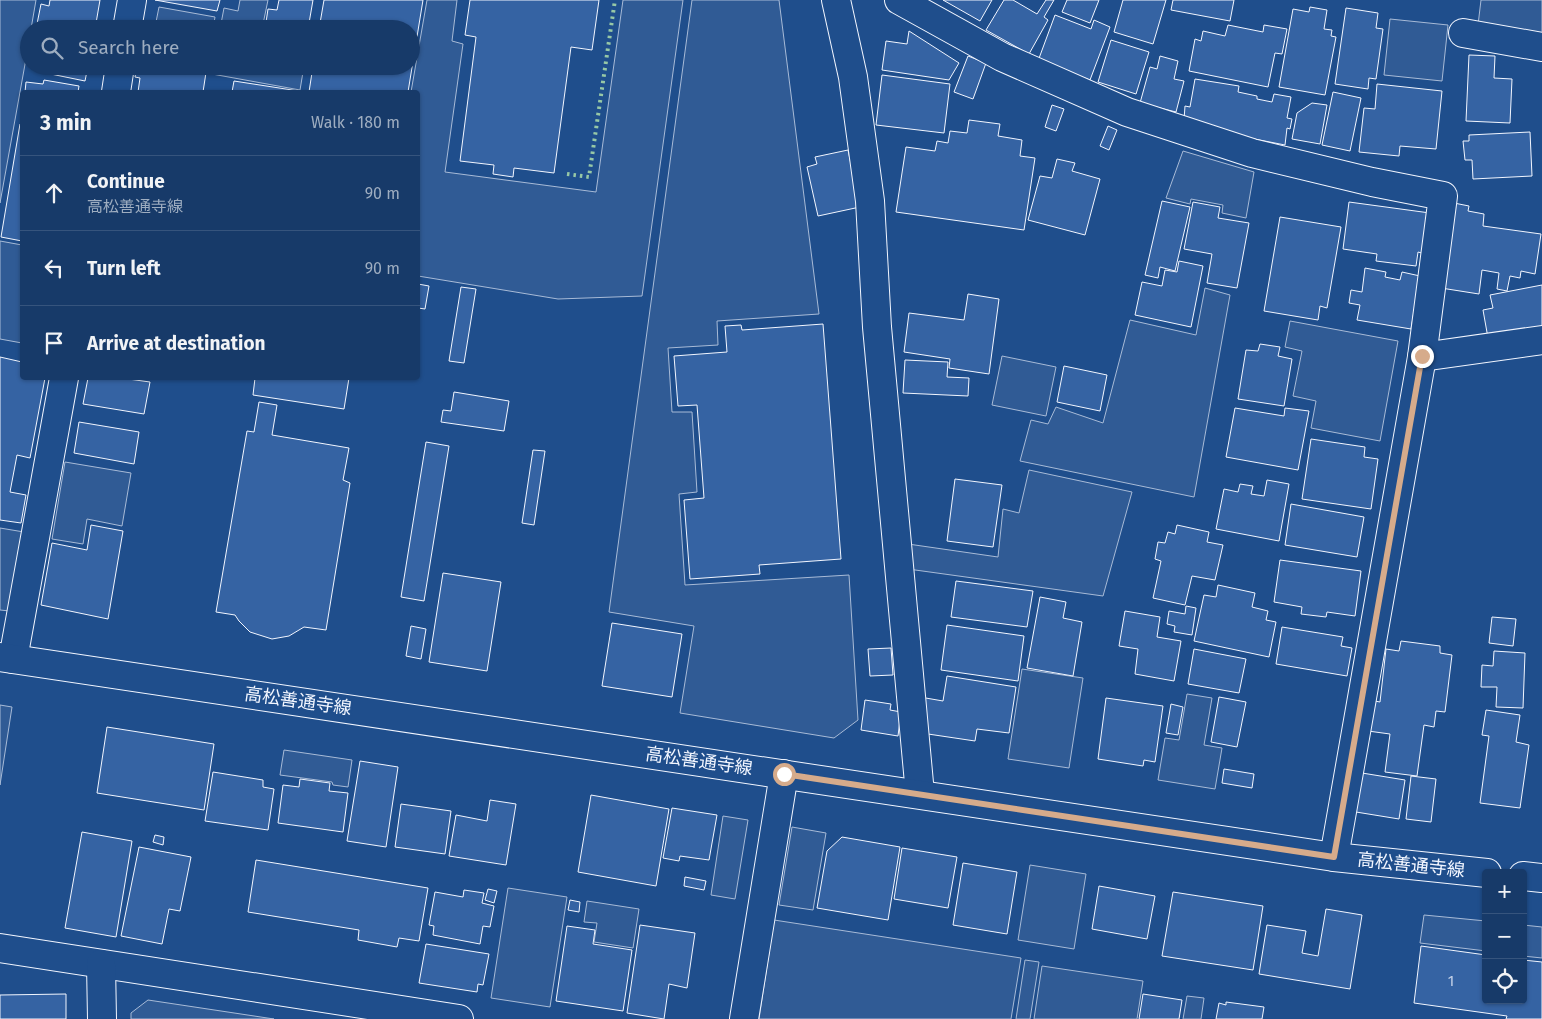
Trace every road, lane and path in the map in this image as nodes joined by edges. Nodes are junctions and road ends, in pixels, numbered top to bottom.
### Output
1 (132, 0) edge
2 (836, 0) edge
3 (899, 0) edge
4 (129, 20) edge
5 (1463, 33) dead end
6 (1542, 47) edge
7 (119, 75) edge
8 (116, 90) edge
9 (1542, 340) edge
10 (1422, 356) junction
11 (64, 380) edge
12 (7, 658) edge
13 (784, 774) junction
14 (920, 794) junction
15 (1334, 857) junction
16 (1482, 872) edge
17 (1527, 876) edge
18 (1542, 878) edge
19 (0, 948) edge
20 (101, 964) junction
21 (102, 1019) edge
22 (459, 1019) edge
23 (744, 1019) edge

1 - 4 main road
2 - 14 main road
3 - 10 main road
5 - 6 main road
7 - 8 main road
9 - 10 main road
10 - 15 main road
11 - 12 main road
12 - 13 main road, 高松善通寺線
13 - 14 main road, 高松善通寺線
13 - 23 main road
14 - 15 main road, 高松善通寺線
15 - 16 main road, 高松善通寺線
17 - 18 main road
19 - 20 main road
20 - 21 main road
20 - 22 main road

